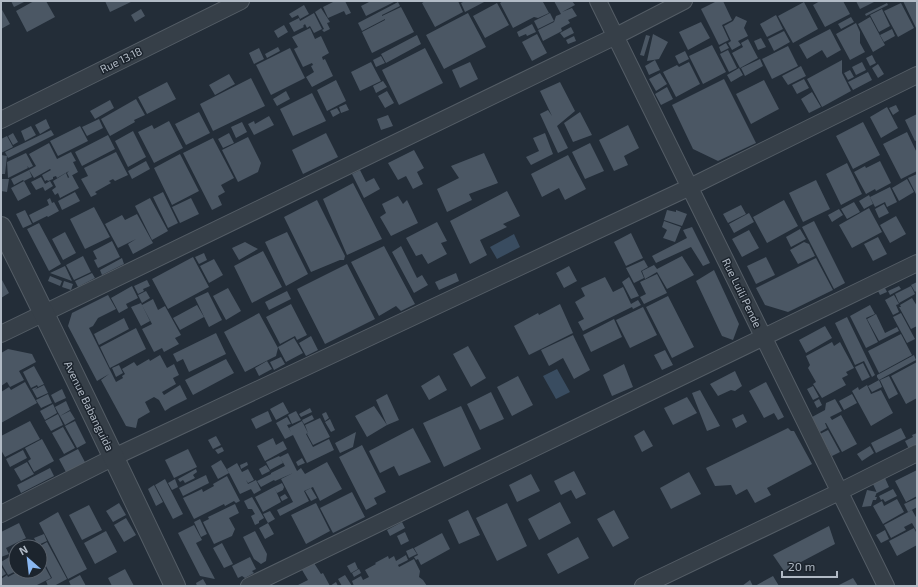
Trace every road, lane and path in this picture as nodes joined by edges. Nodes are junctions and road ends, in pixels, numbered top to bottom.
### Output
1 (241, 1) edge
2 (598, 1) edge
3 (684, 1) edge
4 (616, 36) junction
5 (917, 75) edge
6 (1, 120) edge
7 (690, 187) junction
8 (1, 227) edge
9 (917, 263) edge
10 (44, 313) junction
11 (1, 334) edge
12 (764, 337) junction
13 (917, 453) edge
14 (114, 457) junction
15 (839, 492) junction
16 (1, 514) edge
17 (175, 586) edge
18 (249, 586) edge
19 (643, 586) edge
20 (886, 586) edge

1 - 6 street, Rue 13.18
2 - 4 street, Rue Luili Pende
3 - 4 street
4 - 7 street, Rue Luili Pende
4 - 10 street
5 - 7 street
7 - 12 street, Rue Luili Pende
7 - 14 street
8 - 10 street, Avenue Babanguida
9 - 12 street
10 - 11 street
10 - 14 street, Avenue Babanguida
12 - 15 street, Rue Luili Pende
12 - 18 street
13 - 15 street
14 - 16 street
14 - 17 street, Avenue Babanguida
15 - 19 street
15 - 20 street, Rue Luili Pende

